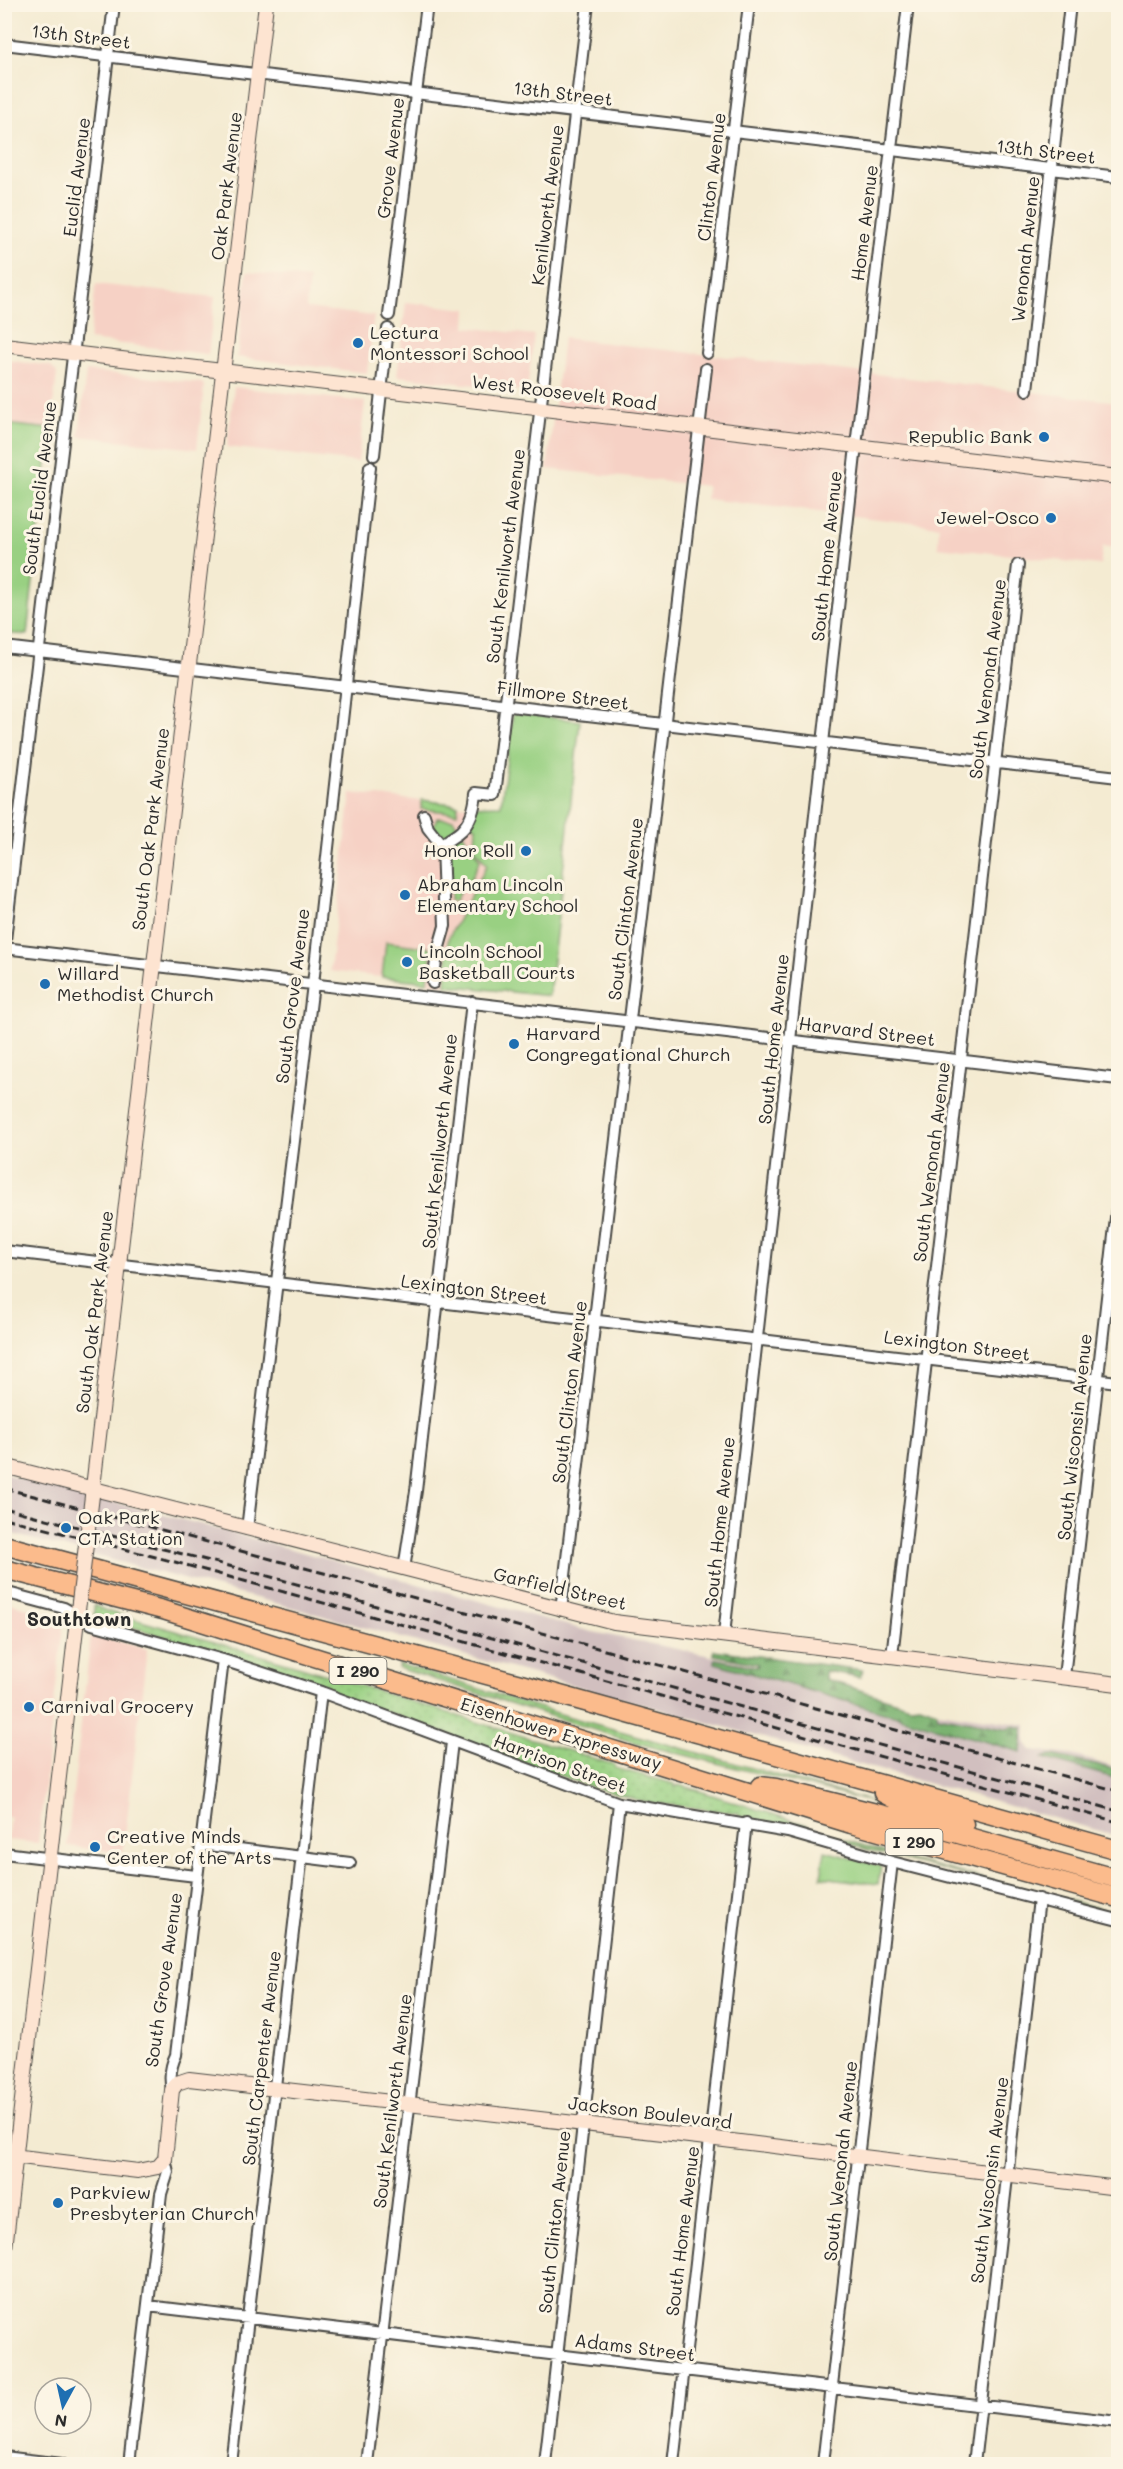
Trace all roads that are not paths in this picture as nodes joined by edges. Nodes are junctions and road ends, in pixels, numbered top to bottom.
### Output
1 (114, 4) edge
2 (266, 4) edge
3 (427, 4) edge
4 (588, 4) edge
5 (749, 4) edge
6 (908, 4) edge
7 (1070, 4) edge
8 (4, 44) edge
9 (108, 57) junction
10 (258, 74) junction
11 (416, 93) junction
12 (575, 112) junction
13 (734, 131) junction
14 (891, 150) junction
15 (1052, 169) junction
16 (1119, 177) edge
17 (389, 315) dead end
18 (388, 329) dead end
19 (4, 345) edge
20 (72, 353) junction
21 (707, 353) dead end
22 (706, 369) dead end
23 (223, 371) junction
24 (381, 390) junction
25 (1027, 390) dead end
26 (541, 409) junction
27 (698, 427) junction
28 (856, 446) junction
29 (374, 454) dead end
30 (370, 467) dead end
31 (1119, 477) edge
32 (1018, 565) dead end
33 (4, 647) edge
34 (38, 651) junction
35 (188, 669) junction
36 (345, 687) junction
37 (506, 706) junction
38 (664, 724) junction
39 (823, 743) junction
40 (994, 763) junction
41 (1119, 777) edge
42 (424, 815) dead end
43 (442, 846) junction
44 (5, 948) edge
45 (153, 965) junction
46 (433, 983) dead end
47 (313, 984) junction
48 (472, 1002) junction
49 (630, 1021) junction
50 (790, 1040) junction
51 (960, 1060) junction
52 (1119, 1079) edge
53 (1119, 1200) edge
54 (4, 1251) edge
55 (119, 1264) junction
56 (276, 1283) junction
57 (438, 1302) junction
58 (595, 1320) junction
59 (757, 1340) junction
60 (926, 1359) junction
61 (1098, 1380) junction
62 (1119, 1382) edge
63 (4, 1466) edge
64 (93, 1492) junction
65 (247, 1529) junction
66 (4, 1545) edge
67 (4, 1569) edge
68 (404, 1569) junction
69 (4, 1592) edge
70 (79, 1609) junction
71 (561, 1610) junction
72 (724, 1635) junction
73 (892, 1656) junction
74 (223, 1660) junction
75 (1064, 1677) junction
76 (1119, 1684) edge
77 (321, 1692) junction
78 (452, 1742) junction
79 (855, 1777) junction
80 (710, 1780) junction
81 (619, 1803) junction
82 (746, 1823) junction
83 (200, 1844) junction
84 (1119, 1850) edge
85 (4, 1854) edge
86 (302, 1857) junction
87 (49, 1859) junction
88 (892, 1862) junction
89 (350, 1863) dead end
90 (1119, 1868) edge
91 (196, 1876) junction
92 (1119, 1880) edge
93 (1119, 1898) edge
94 (1039, 1899) junction
95 (1119, 1920) edge
96 (175, 2087) junction
97 (275, 2088) junction
98 (409, 2104) junction
99 (583, 2124) junction
100 (711, 2138) junction
101 (10, 2156) edge
102 (858, 2156) junction
103 (161, 2163) junction
104 (1007, 2174) junction
105 (1119, 2188) edge
106 (4, 2257) edge
107 (148, 2306) junction
108 (248, 2318) junction
109 (382, 2334) junction
110 (557, 2355) junction
111 (683, 2370) junction
112 (832, 2388) junction
113 (980, 2406) junction
114 (1119, 2422) edge
115 (4, 2457) edge
116 (62, 2464) edge
117 (129, 2464) edge
118 (231, 2464) edge
119 (367, 2464) edge
120 (545, 2464) edge
121 (673, 2464) edge
122 (823, 2464) edge
123 (974, 2464) edge

1 - 9 street, Euclid Avenue
2 - 10 street, Oak Park Avenue
3 - 11 street, Grove Avenue
4 - 12 street, Kenilworth Avenue
5 - 13 street, Clinton Avenue
6 - 14 street, Home Avenue
7 - 15 street, Wenonah Avenue
8 - 9 street, 13th Street
9 - 10 street, 13th Street
9 - 20 street, Euclid Avenue
10 - 11 street, 13th Street
10 - 23 street, Oak Park Avenue
11 - 12 street, 13th Street
11 - 17 street, Grove Avenue
12 - 13 street, 13th Street
12 - 26 street, Kenilworth Avenue
13 - 14 street, 13th Street
13 - 21 street, Clinton Avenue
14 - 15 street, 13th Street
14 - 28 street, Home Avenue
15 - 16 street, 13th Street
15 - 25 street, Wenonah Avenue
18 - 24 street
19 - 20 street, West Roosevelt Road
20 - 23 street, West Roosevelt Road
20 - 34 street, South Euclid Avenue
22 - 27 street
23 - 24 street, West Roosevelt Road
23 - 35 street, South Oak Park Avenue
24 - 26 street, West Roosevelt Road
24 - 29 street
26 - 27 street, West Roosevelt Road
26 - 37 street, South Kenilworth Avenue
27 - 28 street, West Roosevelt Road
27 - 38 street, South Clinton Avenue
28 - 31 street, West Roosevelt Road
28 - 39 street, South Home Avenue
30 - 36 street, South Grove Avenue
32 - 40 street, South Wenonah Avenue
33 - 34 street, Fillmore Street
34 - 35 street, Fillmore Street
34 - 44 street, South Euclid Avenue
35 - 36 street, Fillmore Street
35 - 45 street, South Oak Park Avenue
36 - 37 street, Fillmore Street
36 - 47 street, South Grove Avenue
37 - 38 street, Fillmore Street
37 - 43 street, South Kenilworth Avenue
38 - 39 street, Fillmore Street
38 - 49 street, South Clinton Avenue
39 - 40 street, Fillmore Street
39 - 50 street, South Home Avenue
40 - 41 street, Fillmore Street
40 - 51 street, South Wenonah Avenue
42 - 43 street
43 - 46 street
44 - 45 street, Harvard Street
45 - 47 street, Harvard Street
45 - 55 street, South Oak Park Avenue
47 - 48 street, Harvard Street
47 - 56 street, South Grove Avenue
48 - 49 street, Harvard Street
48 - 57 street, South Kenilworth Avenue
49 - 50 street, Harvard Street
49 - 58 street, South Clinton Avenue
50 - 51 street, Harvard Street
50 - 59 street, South Home Avenue
51 - 52 street, Harvard Street
51 - 60 street, South Wenonah Avenue
53 - 61 street, South Wisconsin Avenue
54 - 55 street, Lexington Street
55 - 56 street, Lexington Street
55 - 64 street, South Oak Park Avenue
56 - 57 street, Lexington Street
56 - 65 street, South Grove Avenue
57 - 58 street, Lexington Street
57 - 68 street, South Kenilworth Avenue
58 - 59 street, Lexington Street
58 - 71 street, South Clinton Avenue
59 - 60 street, Lexington Street
59 - 72 street, South Home Avenue
60 - 61 street, Lexington Street
60 - 73 street, South Wenonah Avenue
61 - 62 street, Lexington Street
61 - 75 street, South Wisconsin Avenue
63 - 64 street, Garfield Street
64 - 65 street, Garfield Street
64 - 70 street, South Oak Park Avenue, bridge
65 - 68 street, Garfield Street
66 - 79 highway, Eisenhower Expressway / I 290
67 - 80 highway, Eisenhower Expressway / I 290
68 - 71 street, Garfield Street
69 - 70 street, Harrison Street
70 - 74 street, Harrison Street
70 - 87 street, South Oak Park Avenue
71 - 72 street, Garfield Street
72 - 73 street, Garfield Street
73 - 75 street, Garfield Street
74 - 77 street, Harrison Street
74 - 83 street, South Grove Avenue
75 - 76 street, Garfield Street
77 - 78 street, Harrison Street
77 - 86 street, South Carpenter Avenue
78 - 81 street, Harrison Street
78 - 98 street, South Kenilworth Avenue
79 - 84 highway, Eisenhower Expressway / I 290
79 - 90 highway
80 - 92 highway
80 - 93 highway, Eisenhower Expressway / I 290
81 - 82 street, Harrison Street
81 - 99 street, South Clinton Avenue
82 - 88 street, Harrison Street
82 - 100 street, South Home Avenue
83 - 86 street
83 - 91 street, South Grove Avenue
85 - 87 street
86 - 89 street
86 - 97 street, South Carpenter Avenue
87 - 91 street
87 - 101 street, South Oak Park Avenue
88 - 94 street, Harrison Street
88 - 102 street, South Wenonah Avenue
91 - 96 street, South Grove Avenue
94 - 95 street, Harrison Street
94 - 104 street, South Wisconsin Avenue
96 - 97 street, Jackson Boulevard
96 - 103 street, South Grove Avenue
97 - 98 street, Jackson Boulevard
97 - 108 street, South Carpenter Avenue
98 - 99 street, Jackson Boulevard
98 - 109 street, South Kenilworth Avenue
99 - 100 street, Jackson Boulevard
99 - 110 street, South Clinton Avenue
100 - 102 street, Jackson Boulevard
100 - 111 street, South Home Avenue
101 - 103 street
101 - 106 street, South Oak Park Avenue
102 - 104 street, Jackson Boulevard
102 - 112 street, South Wenonah Avenue
103 - 107 street, South Grove Avenue
104 - 105 street, Jackson Boulevard
104 - 113 street, South Wisconsin Avenue
107 - 108 street, Adams Street
107 - 117 street, South Grove Avenue
108 - 109 street, Adams Street
108 - 118 street, South Carpenter Avenue
109 - 110 street, Adams Street
109 - 119 street, South Kenilworth Avenue
110 - 111 street, Adams Street
110 - 120 street, South Clinton Avenue
111 - 112 street, Adams Street
111 - 121 street, South Home Avenue
112 - 113 street, Adams Street
112 - 122 street, South Wenonah Avenue
113 - 114 street, Adams Street
113 - 123 street, South Wisconsin Avenue
115 - 116 street

